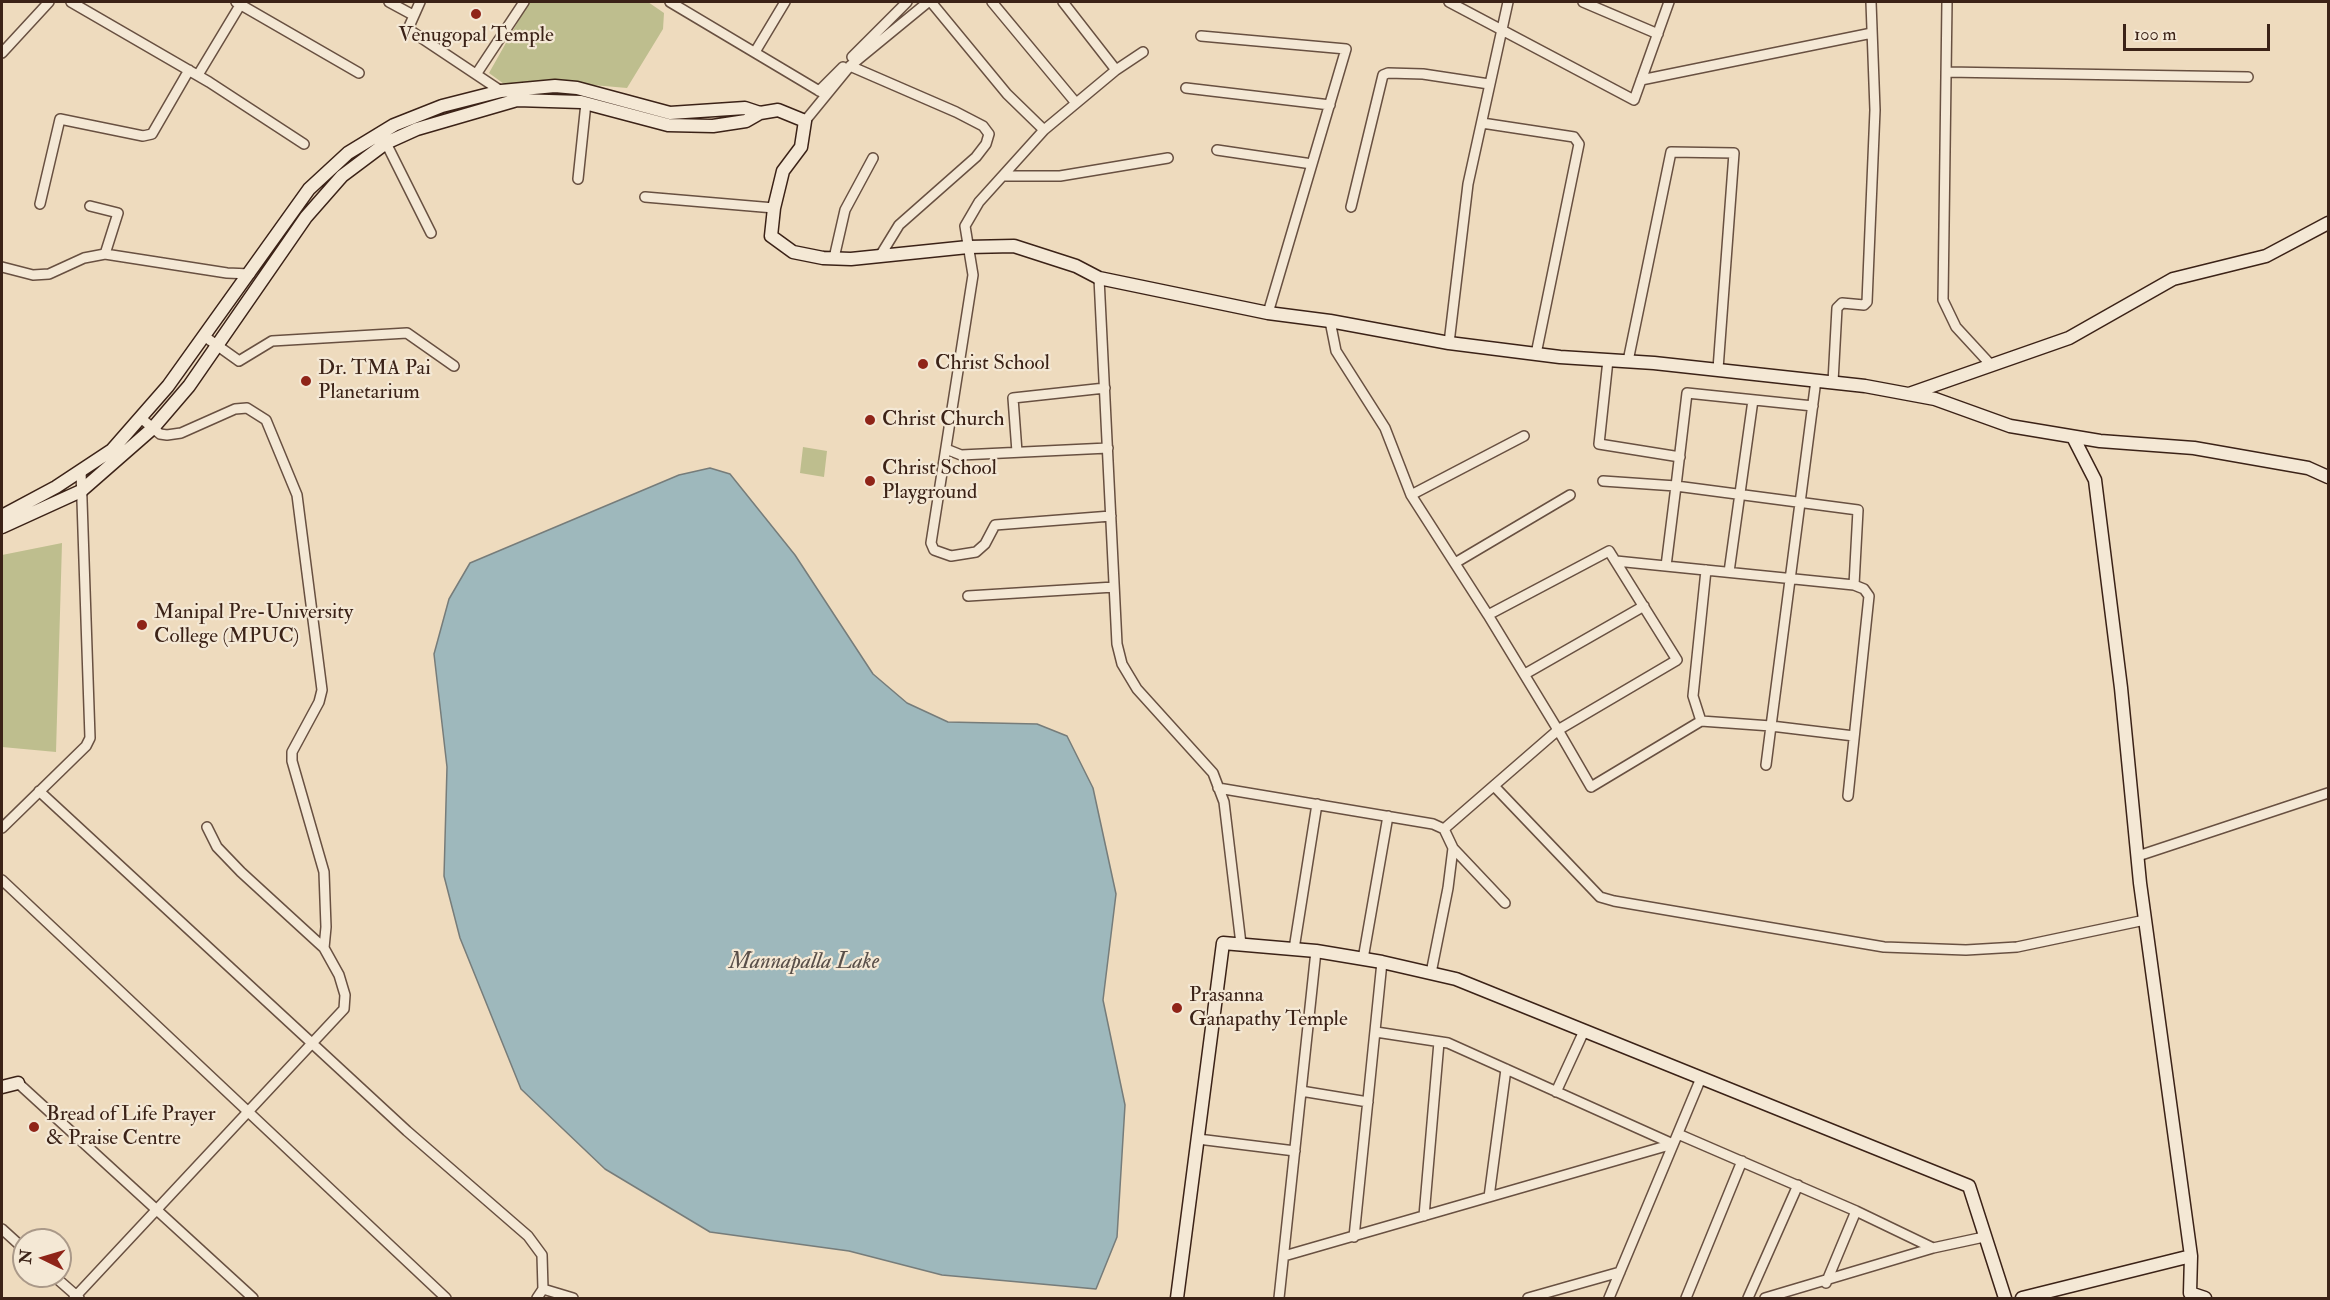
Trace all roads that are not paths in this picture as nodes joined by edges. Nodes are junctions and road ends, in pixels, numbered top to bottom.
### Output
1 (49, 2) edge
2 (71, 2) edge
3 (240, 2) edge
4 (389, 2) edge
5 (420, 2) edge
6 (524, 2) edge
7 (670, 2) edge
8 (785, 2) edge
9 (907, 2) edge
10 (929, 2) edge
11 (992, 2) edge
12 (1063, 2) edge
13 (1449, 2) edge
14 (1508, 2) edge
15 (1582, 2) edge
16 (1669, 2) edge
17 (1871, 2) edge
18 (1947, 2) edge
19 (413, 15) junction
20 (1502, 31) junction
21 (1872, 33) junction
22 (1658, 34) junction
23 (1201, 36) dead end
24 (755, 52) junction
25 (1143, 52) dead end
26 (2, 53) edge
27 (850, 66) junction
28 (1116, 70) junction
29 (1946, 72) junction
30 (194, 73) junction
31 (359, 73) dead end
32 (477, 73) junction
33 (2248, 76) dead end
34 (1641, 80) junction
35 (1489, 84) junction
36 (1186, 88) dead end
37 (501, 91) junction
38 (823, 93) junction
39 (586, 103) junction
40 (1076, 104) junction
41 (1330, 105) junction
42 (760, 113) junction
43 (805, 121) junction
44 (1482, 123) junction
45 (1044, 130) junction
46 (384, 138) junction
47 (304, 144) dead end
48 (1216, 150) dead end
49 (873, 158) dead end
50 (1168, 158) dead end
51 (1312, 164) junction
52 (1003, 176) junction
53 (578, 179) dead end
54 (645, 197) dead end
55 (40, 204) dead end
56 (90, 206) dead end
57 (1351, 207) dead end
58 (774, 208) junction
59 (2328, 223) edge
60 (431, 233) dead end
61 (968, 247) junction
62 (105, 254) junction
63 (880, 256) junction
64 (834, 258) junction
65 (2, 267) edge
66 (250, 274) junction
67 (1099, 278) junction
68 (1268, 313) junction
69 (1330, 321) junction
70 (204, 336) junction
71 (1449, 343) junction
72 (217, 345) junction
73 (1536, 354) junction
74 (1608, 360) junction
75 (1628, 361) junction
76 (1991, 365) junction
77 (454, 366) dead end
78 (1719, 369) junction
79 (1816, 380) junction
80 (1833, 382) junction
81 (1105, 388) junction
82 (1908, 394) junction
83 (1753, 400) junction
84 (1813, 406) junction
85 (142, 419) junction
86 (153, 428) junction
87 (1524, 436) dead end
88 (2073, 437) junction
89 (1108, 448) junction
90 (946, 449) junction
91 (1017, 452) junction
92 (1680, 457) junction
93 (81, 471) junction
94 (2328, 477) edge
95 (1603, 482) dead end
96 (1676, 486) junction
97 (81, 491) junction
98 (1411, 495) junction
99 (1570, 495) dead end
100 (1741, 495) junction
101 (1800, 503) junction
102 (2, 516) edge
103 (1111, 516) junction
104 (2, 527) edge
105 (1616, 561) junction
106 (1455, 563) junction
107 (1666, 566) junction
108 (1706, 570) junction
109 (1729, 572) junction
110 (1791, 578) junction
111 (1854, 585) junction
112 (1114, 587) junction
113 (968, 596) dead end
114 (1644, 606) junction
115 (1488, 615) junction
116 (1524, 674) junction
117 (1701, 721) junction
118 (1771, 726) junction
119 (1558, 730) junction
120 (1854, 736) junction
121 (1767, 765) dead end
122 (1494, 786) junction
123 (1218, 788) junction
124 (39, 792) junction
125 (2328, 793) edge
126 (1848, 796) dead end
127 (1317, 804) junction
128 (1388, 816) junction
129 (207, 827) dead end
130 (2, 828) edge
131 (1444, 829) junction
132 (1453, 848) junction
133 (2138, 856) junction
134 (2, 880) edge
135 (1505, 903) dead end
136 (2145, 920) junction
137 (1241, 944) junction
138 (324, 948) junction
139 (1294, 949) junction
140 (1316, 951) junction
141 (1363, 959) junction
142 (1382, 962) junction
143 (1431, 974) junction
144 (1584, 1031) junction
145 (1376, 1032) junction
146 (1439, 1042) junction
147 (313, 1043) junction
148 (1506, 1069) junction
149 (1701, 1078) junction
150 (2, 1080) edge
151 (18, 1083) junction
152 (2, 1087) edge
153 (1301, 1091) junction
154 (1556, 1092) junction
155 (1368, 1102) junction
156 (249, 1111) junction
157 (1678, 1134) junction
158 (1198, 1139) junction
159 (1674, 1144) junction
160 (1295, 1151) junction
161 (1742, 1161) junction
162 (1798, 1185) junction
163 (1490, 1197) junction
164 (155, 1210) junction
165 (1856, 1211) junction
166 (1424, 1216) junction
167 (1984, 1236) junction
168 (1354, 1237) junction
169 (1933, 1248) junction
170 (1284, 1256) junction
171 (2191, 1257) junction
172 (1620, 1272) junction
173 (1826, 1282) junction
174 (543, 1289) junction
175 (76, 1298) edge
176 (253, 1299) edge
177 (446, 1299) edge
178 (537, 1299) edge
179 (573, 1299) edge
180 (1177, 1299) edge
181 (1279, 1299) edge
182 (1528, 1299) edge
183 (1609, 1299) edge
184 (1686, 1299) edge
185 (1748, 1299) edge
186 (1766, 1299) edge
187 (2005, 1299) edge
188 (2022, 1299) edge
189 (2205, 1299) edge

1 - 26 street
2 - 30 street
3 - 30 street
3 - 31 street
4 - 19 street
5 - 19 street
6 - 32 street
7 - 24 street
8 - 24 street
9 - 38 street
10 - 27 street
10 - 45 street
11 - 40 street
12 - 28 street
13 - 20 street
14 - 20 street
15 - 22 street
16 - 22 street
17 - 21 street
18 - 29 street
19 - 32 street
20 - 34 street
20 - 35 street
21 - 34 street
21 - 80 street
22 - 34 street
23 - 41 street
24 - 38 street
25 - 28 street
27 - 38 street
27 - 63 street
28 - 40 street
29 - 33 street
29 - 76 street
30 - 47 street
30 - 55 street
32 - 37 street
35 - 44 street
35 - 57 street
36 - 41 street
37 - 42 main road
37 - 46 main road
38 - 43 street
39 - 42 main road
39 - 46 main road
39 - 53 street
40 - 45 street
41 - 51 street
42 - 43 main road
43 - 58 main road
44 - 71 street
44 - 73 street
45 - 52 street
46 - 60 street
46 - 66 main road
46 - 72 main road
48 - 51 street
49 - 64 street
50 - 52 street
51 - 68 street
52 - 61 street
54 - 58 street
56 - 62 street
58 - 64 main road
59 - 76 main road
61 - 63 main road
61 - 67 main road
61 - 90 street
62 - 65 street
62 - 66 street
63 - 64 main road
66 - 70 main road
67 - 68 main road
67 - 81 street
68 - 69 main road
69 - 71 main road
69 - 98 street
70 - 72 street
70 - 85 main road
71 - 73 main road
72 - 77 street
72 - 86 main road
73 - 74 main road
74 - 75 main road
74 - 92 street
75 - 78 main road
75 - 78 street
76 - 82 main road
78 - 79 main road
79 - 80 main road
79 - 84 street
80 - 82 main road
81 - 89 street
81 - 91 street
82 - 88 main road
83 - 84 street
83 - 92 street
83 - 100 street
84 - 101 street
85 - 86 street
85 - 93 main road
86 - 97 main road
86 - 138 street
87 - 98 street
88 - 94 main road
88 - 133 main road
89 - 91 street
89 - 103 street
90 - 91 street
90 - 103 street
92 - 96 street
93 - 97 street
93 - 102 main road
95 - 96 street
96 - 100 street
96 - 107 street
97 - 104 main road
97 - 124 street
98 - 106 street
99 - 106 street
100 - 101 street
100 - 109 street
101 - 110 street
101 - 111 street
103 - 112 street
105 - 107 street
105 - 114 street
105 - 115 street
106 - 115 street
107 - 108 street
108 - 109 street
108 - 117 street
109 - 110 street
110 - 111 street
110 - 118 street
111 - 120 street
112 - 113 street
112 - 123 street
114 - 116 street
114 - 119 street
115 - 116 street
116 - 119 street
117 - 118 street
117 - 119 street
118 - 120 street
118 - 121 street
119 - 122 street
120 - 126 street
122 - 131 street
122 - 136 street
123 - 127 street
123 - 137 street
124 - 130 street
124 - 147 street
125 - 133 street
127 - 128 street
127 - 139 street
128 - 131 street
128 - 141 street
129 - 138 street
131 - 132 street
132 - 135 street
132 - 143 street
133 - 136 main road
134 - 156 street
136 - 171 main road
137 - 139 main road
137 - 158 main road
138 - 147 street
139 - 140 main road
140 - 141 main road
140 - 153 street
141 - 142 main road
142 - 143 main road
142 - 145 street
143 - 144 main road
144 - 149 main road
144 - 154 street
145 - 146 street
145 - 155 street
146 - 148 street
146 - 166 street
147 - 156 street
147 - 174 street
148 - 154 street
148 - 163 street
149 - 157 street
149 - 167 main road
150 - 151 main road
151 - 152 main road
151 - 164 street
153 - 155 street
153 - 160 street
154 - 159 street
155 - 168 street
156 - 164 street
156 - 177 street
157 - 159 street
157 - 161 street
158 - 160 street
158 - 180 main road
159 - 163 street
159 - 172 street
160 - 170 street
161 - 162 street
161 - 184 street
162 - 165 street
162 - 185 street
163 - 166 street
164 - 175 street
164 - 176 street
165 - 169 street
165 - 173 street
166 - 168 street
167 - 169 street
167 - 187 main road
168 - 170 street
169 - 173 street
170 - 181 street
171 - 188 main road
171 - 189 main road
172 - 182 street
172 - 183 street
173 - 186 street
174 - 178 street
174 - 179 street

